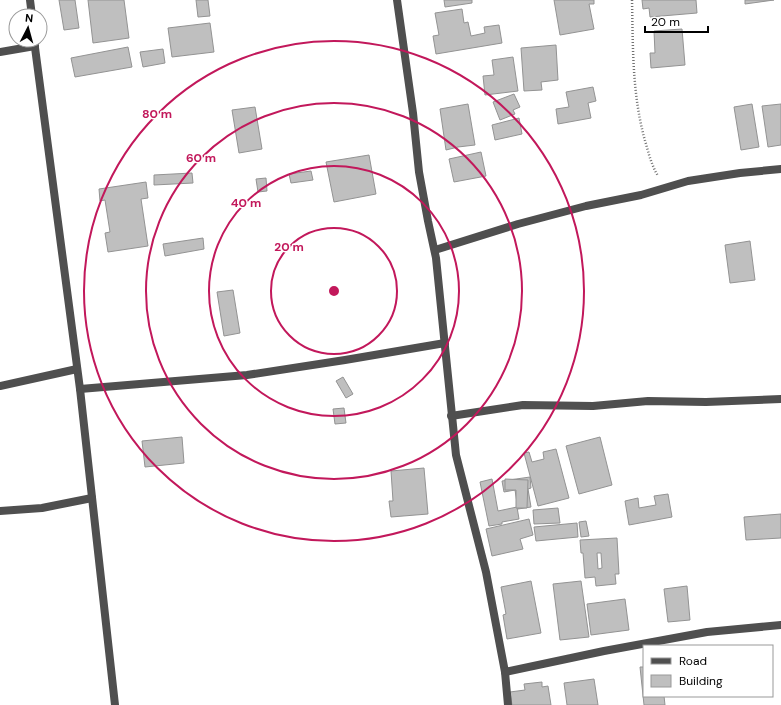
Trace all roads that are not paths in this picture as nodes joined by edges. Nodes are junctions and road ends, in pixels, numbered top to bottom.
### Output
1 (397, 0) edge
2 (16, 48) edge
3 (36, 48) edge
4 (0, 52) edge
5 (781, 170) edge
6 (435, 250) junction
7 (445, 343) junction
8 (77, 369) junction
9 (0, 386) edge
10 (80, 389) junction
11 (781, 399) edge
12 (451, 416) junction
13 (92, 498) junction
14 (0, 511) edge
15 (781, 625) edge
16 (505, 672) junction
17 (115, 705) edge
18 (508, 705) edge

1 - 6 street
2 - 4 street
3 - 8 street
5 - 6 street
6 - 7 street
7 - 10 street
7 - 12 street
8 - 9 street
8 - 10 street
10 - 13 street
11 - 12 street
12 - 16 street
13 - 14 street
13 - 17 street
15 - 16 street
16 - 18 street

